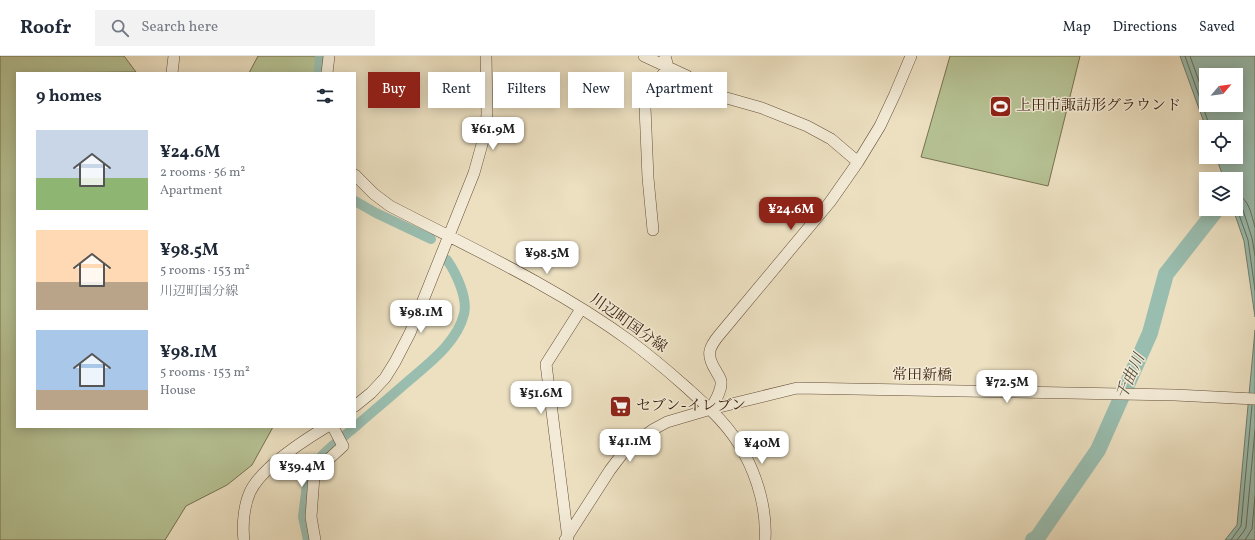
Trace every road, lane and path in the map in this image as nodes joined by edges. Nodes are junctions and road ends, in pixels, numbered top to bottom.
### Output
1 (174, 56) edge
2 (329, 56) edge
3 (486, 56) edge
4 (644, 56) edge
5 (665, 56) edge
6 (911, 56) edge
7 (668, 67) junction
8 (172, 72) edge
9 (328, 72) edge
10 (858, 162) junction
11 (356, 176) edge
12 (653, 230) dead end
13 (449, 236) junction
14 (581, 309) junction
15 (1255, 399) edge
16 (356, 405) edge
17 (711, 409) junction
18 (324, 428) edge
19 (338, 435) edge
20 (567, 539) edge
21 (244, 540) edge
22 (315, 540) edge
23 (765, 540) edge

1 - 8 street
2 - 9 street
3 - 13 street
4 - 7 street
5 - 7 street
6 - 10 street
7 - 10 street
7 - 12 street
10 - 17 street
11 - 13 street, 川辺町国分線
13 - 14 street, 川辺町国分線
13 - 16 street
14 - 17 street, 川辺町国分線
14 - 20 street
15 - 17 street, 常田新橋
17 - 20 street, 常田新橋
17 - 23 street, 川辺町国分線
18 - 21 street
19 - 22 street

